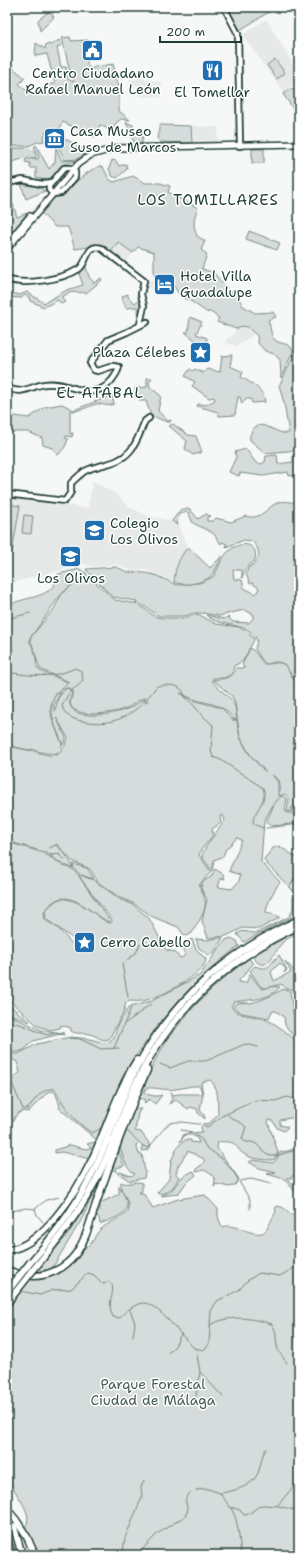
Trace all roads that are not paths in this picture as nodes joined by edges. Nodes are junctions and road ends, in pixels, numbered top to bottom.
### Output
1 (224, 7) edge
2 (299, 144) edge
3 (240, 146) junction
4 (72, 169) junction
5 (51, 182) junction
6 (7, 183) edge
7 (42, 184) junction
8 (51, 192) junction
9 (7, 243) edge
10 (7, 249) edge
11 (7, 279) edge
12 (142, 318) junction
13 (140, 324) junction
14 (7, 387) edge
15 (148, 418) dead end
16 (7, 494) edge
17 (299, 920) edge
18 (299, 926) edge
19 (126, 1100) junction
20 (7, 1250) edge
21 (31, 1267) junction
22 (7, 1270) edge
23 (16, 1273) dead end
24 (33, 1276) dead end
25 (7, 1292) edge
26 (7, 1303) edge
27 (7, 1509) edge
28 (15, 1524) junction
29 (7, 1539) edge
30 (12, 1555) edge
31 (22, 1555) edge
32 (35, 1555) edge

1 - 3 street
2 - 3 main road
3 - 4 main road
4 - 5 street
4 - 8 main road
4 - 8 street
5 - 7 street
5 - 8 street
6 - 7 street
7 - 8 street
8 - 9 main road
8 - 10 main road
11 - 12 street
12 - 13 street
12 - 13 street
13 - 14 street
15 - 16 street
17 - 19 highway
18 - 19 highway
19 - 20 highway
19 - 21 highway
19 - 24 highway
21 - 25 highway, bridge
21 - 26 highway, bridge
22 - 23 highway
27 - 28 highway, bridge
28 - 31 highway
28 - 32 highway
29 - 30 highway

